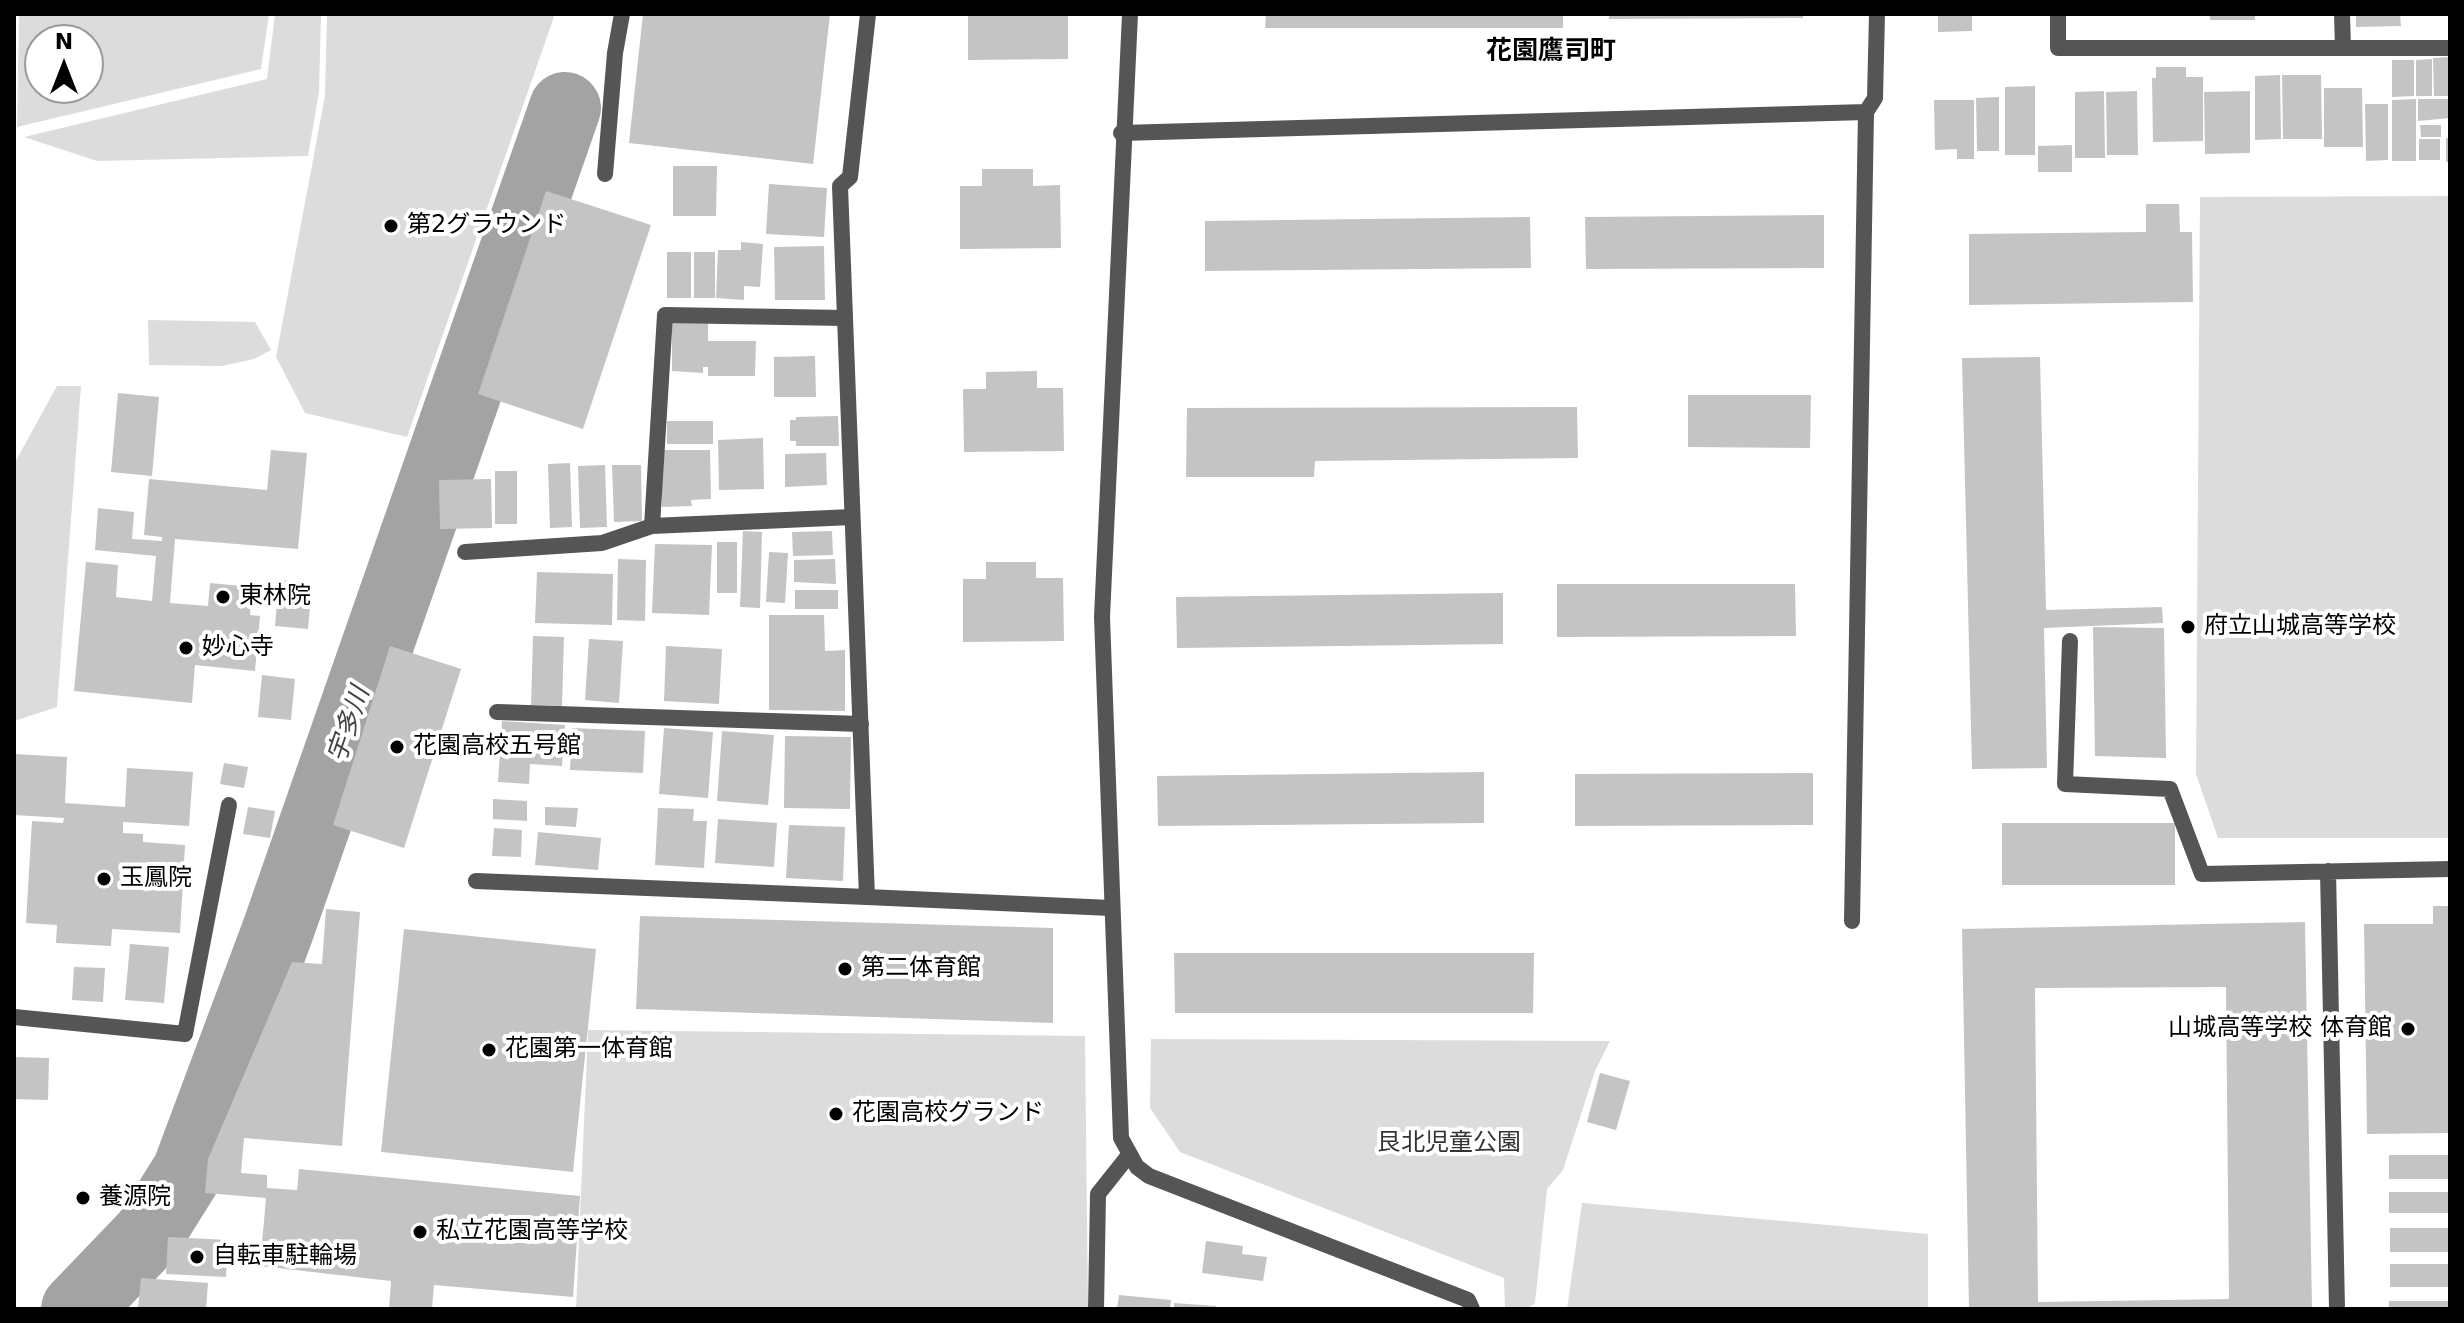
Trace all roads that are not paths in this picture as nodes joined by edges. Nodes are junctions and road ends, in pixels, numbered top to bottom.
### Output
1 (622, 14) edge
2 (868, 14) edge
3 (1130, 14) edge
4 (1877, 14) edge
5 (2058, 14) edge
6 (2342, 14) edge
7 (2343, 48) junction
8 (2450, 48) edge
9 (1866, 112) junction
10 (1121, 133) junction
11 (605, 174) dead end
12 (845, 318) junction
13 (852, 517) junction
14 (652, 526) junction
15 (465, 552) dead end
16 (2070, 641) dead end
17 (497, 712) dead end
18 (861, 724) junction
19 (229, 805) dead end
20 (2450, 869) edge
21 (2328, 871) junction
22 (476, 881) dead end
23 (867, 897) junction
24 (1111, 908) junction
25 (1852, 921) dead end
26 (14, 1017) edge
27 (1129, 1155) junction
28 (1096, 1309) edge
29 (1472, 1309) edge
30 (2337, 1309) edge

1 - 11 street
2 - 12 street
3 - 10 street
4 - 9 street
5 - 7 street
6 - 7 street
7 - 8 street
9 - 10 street
9 - 25 street
10 - 24 street
12 - 13 street
12 - 14 street
13 - 14 street
13 - 18 street
14 - 15 street
16 - 21 street
17 - 18 street
18 - 23 street
19 - 26 street
20 - 21 street
21 - 30 street
22 - 23 street
23 - 24 street
24 - 27 street
27 - 28 street
27 - 29 street

